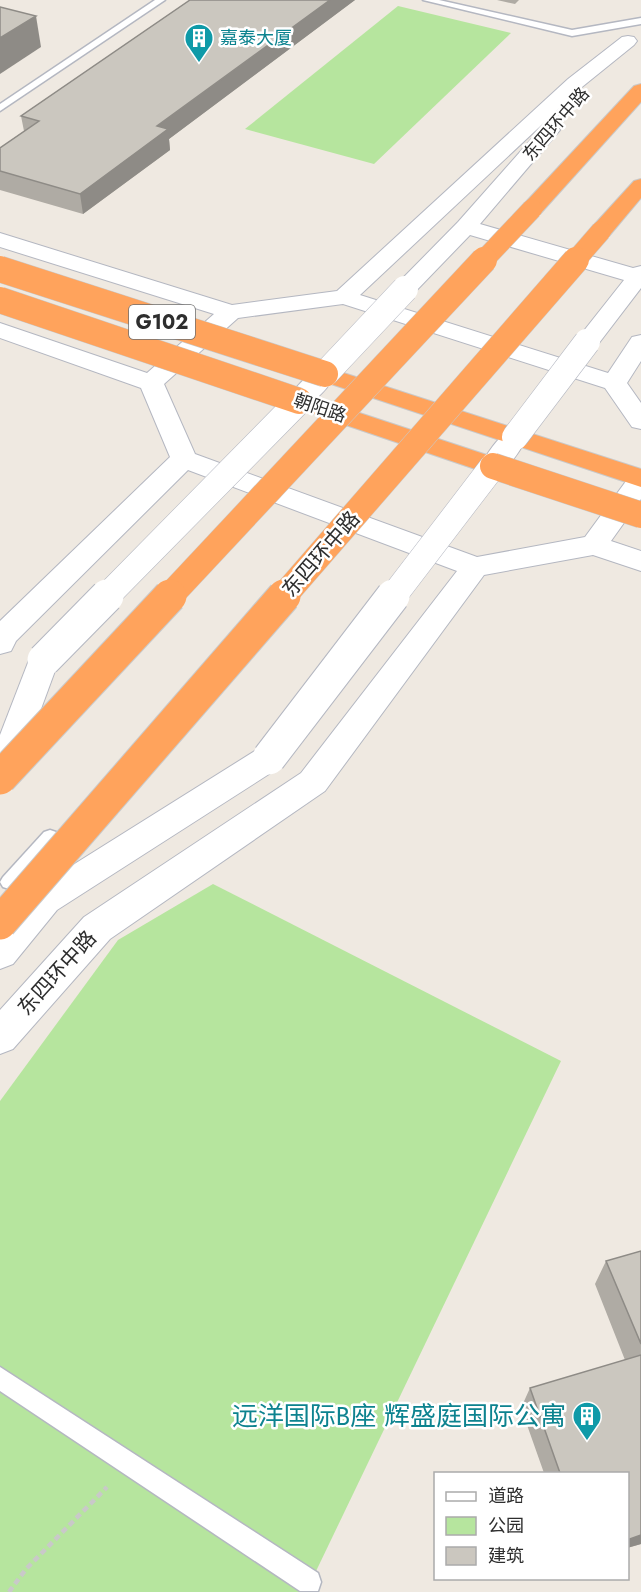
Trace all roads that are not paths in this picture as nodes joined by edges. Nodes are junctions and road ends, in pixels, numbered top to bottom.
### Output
1 (161, 0) edge
2 (427, 0) edge
3 (641, 21) edge
4 (634, 35) edge
5 (641, 90) edge
6 (0, 108) edge
7 (641, 185) edge
8 (466, 227) junction
9 (0, 240) edge
10 (0, 269) edge
11 (639, 275) edge
12 (344, 297) junction
13 (0, 300) edge
14 (231, 312) junction
15 (0, 330) edge
16 (641, 342) edge
17 (325, 374) junction
18 (151, 383) junction
19 (614, 383) junction
20 (298, 401) junction
21 (641, 421) edge
22 (515, 437) junction
23 (184, 459) junction
24 (493, 466) junction
25 (641, 479) edge
26 (641, 515) edge
27 (594, 545) junction
28 (641, 561) edge
29 (475, 567) junction
30 (0, 643) edge
31 (0, 778) edge
32 (50, 837) dead end
33 (4, 880) edge
34 (45, 900) junction
35 (0, 923) edge
36 (0, 953) edge
37 (0, 1037) edge
38 (0, 1378) edge
39 (309, 1582) dead end

1 - 6 lane
2 - 3 lane
4 - 8 street, 东四环中路
4 - 12 street, 东四环中路
5 - 31 highway, 东四环中路, bridge
7 - 35 highway, 东四环中路, bridge
8 - 11 street
8 - 17 street, 东四环中路, bridge
9 - 14 street
10 - 17 highway, 朝阳路 / G102, bridge
11 - 22 street, bridge
12 - 14 street
12 - 19 street
13 - 20 highway, 朝阳路 / G102, bridge
14 - 18 street
15 - 18 street
16 - 19 street
17 - 20 street, 东四环中路
17 - 22 highway, 朝阳路 / G102, bridge
18 - 23 street
19 - 21 street
20 - 24 highway, 朝阳路 / G102, bridge
20 - 31 street, 东四环中路, bridge
22 - 24 street
22 - 25 highway, 朝阳路 / G102
23 - 29 street
23 - 30 street
24 - 26 highway, 朝阳路 / G102, bridge
24 - 34 street, bridge
25 - 27 street
27 - 28 street
27 - 29 street
29 - 37 street, 东四环中路
32 - 33 lane
33 - 34 lane
34 - 36 street
38 - 39 lane

